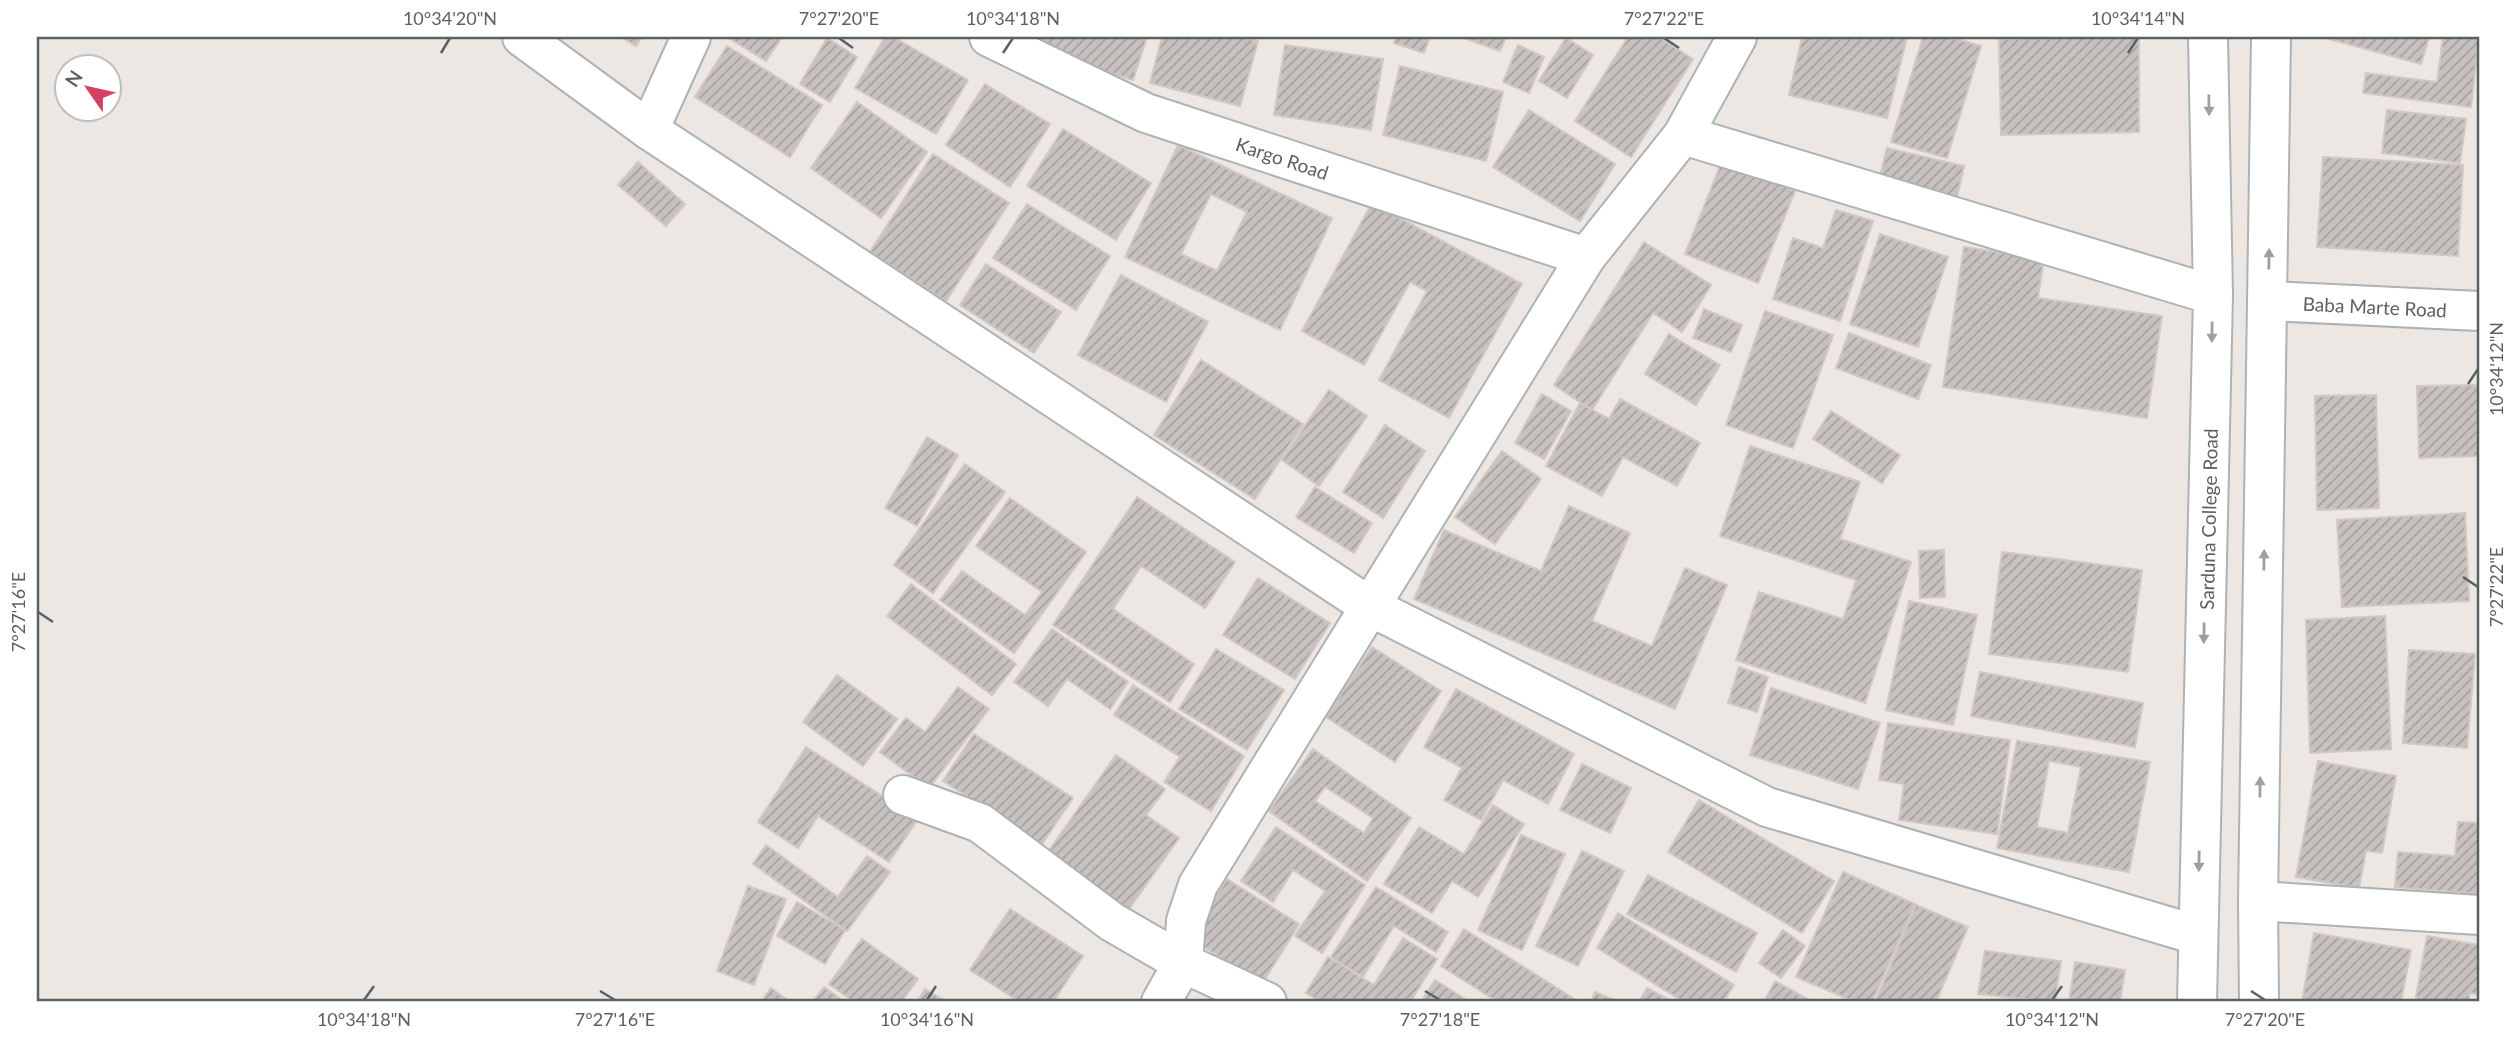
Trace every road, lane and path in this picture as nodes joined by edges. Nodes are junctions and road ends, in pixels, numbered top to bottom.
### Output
1 (522, 37) edge
2 (691, 37) edge
3 (989, 37) edge
4 (1737, 37) edge
5 (2208, 37) edge
6 (2272, 37) edge
7 (649, 130) junction
8 (1683, 135) junction
9 (1586, 257) junction
10 (2213, 295) junction
11 (2268, 301) junction
12 (2479, 311) edge
13 (1369, 606) junction
14 (903, 795) dead end
15 (2258, 901) junction
16 (2479, 915) edge
17 (2197, 935) junction
18 (1183, 963) junction
19 (1161, 1002) edge
20 (1267, 1002) edge
21 (2197, 1002) edge
22 (2259, 1002) edge

1 - 7 street
2 - 7 street
3 - 9 street, Kargo Road
4 - 8 street
5 -> 10 street, Sarduna College Road
11 -> 6 street
7 - 13 street
8 - 9 street
8 - 10 street
9 - 13 street
10 -> 17 street, Sarduna College Road
11 - 12 street, Baba Marte Road
15 -> 11 street
13 - 17 street
13 - 18 street
14 - 18 street
15 - 16 street
15 - 22 street
17 - 21 street, Sarduna College Road
18 - 19 street
18 - 20 street

